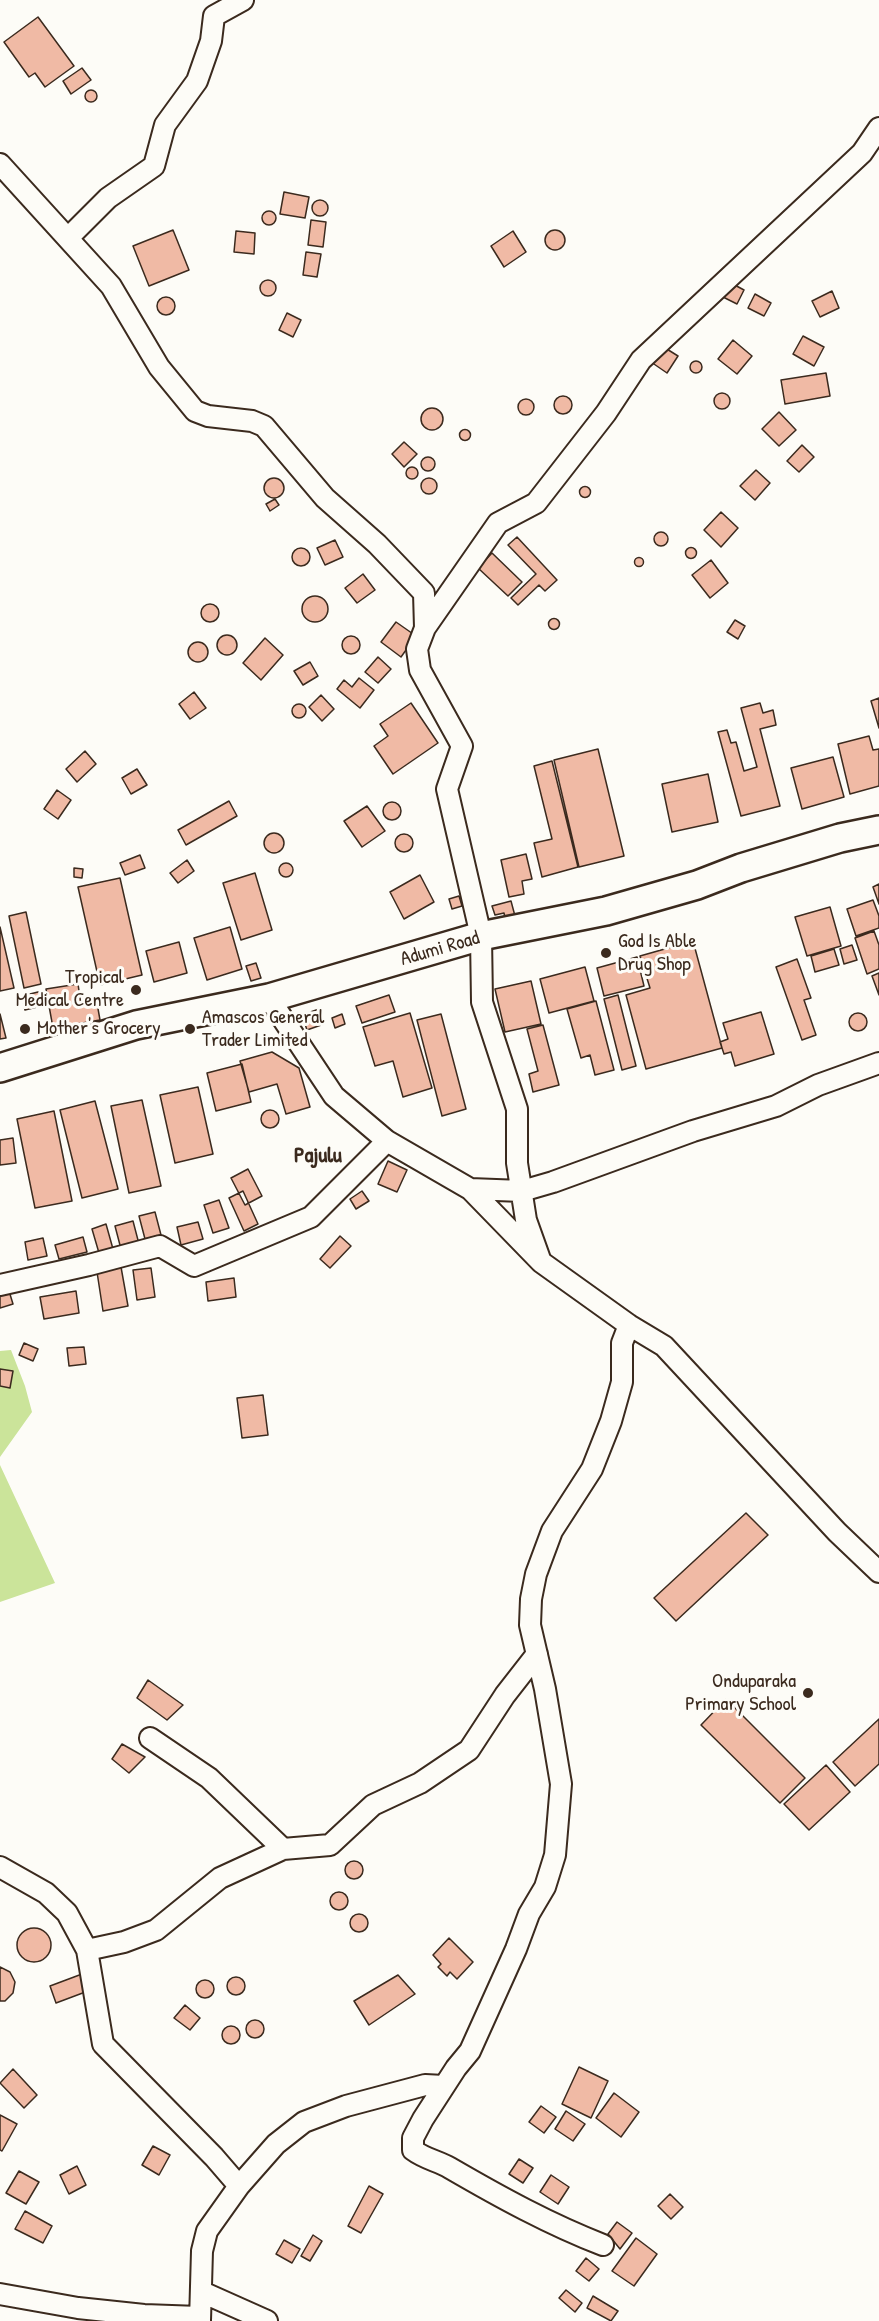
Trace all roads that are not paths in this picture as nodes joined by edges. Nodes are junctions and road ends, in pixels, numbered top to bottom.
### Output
1 (243, 0) edge
2 (879, 128) edge
3 (0, 164) edge
4 (68, 238) junction
5 (425, 628) junction
6 (879, 830) edge
7 (481, 936) junction
8 (269, 998) junction
9 (879, 1063) edge
10 (0, 1068) edge
11 (387, 1141) junction
12 (470, 1189) junction
13 (522, 1191) junction
14 (541, 1262) junction
15 (0, 1286) edge
16 (629, 1325) junction
17 (879, 1572) edge
18 (537, 1654) junction
19 (150, 1738) dead end
20 (283, 1849) junction
21 (0, 1867) edge
22 (87, 1950) junction
23 (444, 2086) junction
24 (239, 2186) junction
25 (603, 2245) dead end
26 (202, 2292) junction
27 (0, 2294) edge
28 (199, 2319) edge
29 (267, 2321) edge

1 - 4 street
2 - 5 street
3 - 4 street
4 - 5 street
5 - 7 street
6 - 7 main road, Adumi Road
7 - 8 main road, Adumi Road
7 - 13 street
8 - 10 main road, Adumi Road
8 - 11 street
9 - 13 street
11 - 12 street
11 - 15 street
12 - 13 street
12 - 14 street
13 - 14 street
14 - 16 street
16 - 17 street
16 - 18 street
18 - 20 street
18 - 23 street
19 - 20 street
20 - 22 street
21 - 22 street
22 - 24 street
23 - 24 street
23 - 25 street
24 - 26 street
26 - 28 street
26 - 29 street
27 - 28 street

